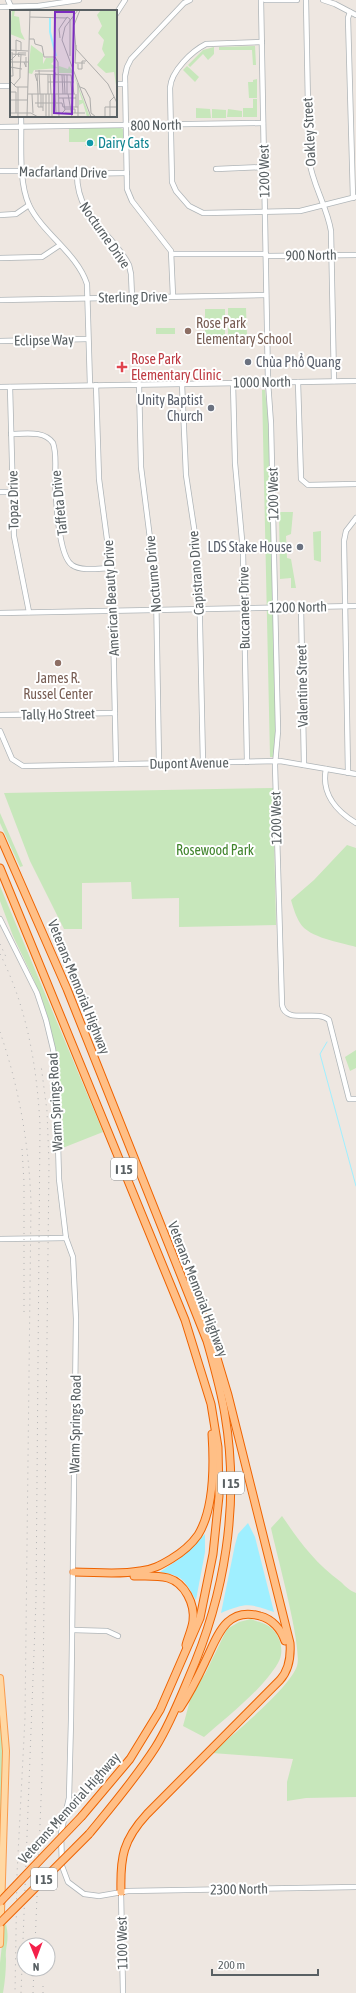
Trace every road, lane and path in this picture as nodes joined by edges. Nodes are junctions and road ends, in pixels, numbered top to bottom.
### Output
1 (8, 0) edge
2 (79, 0) edge
3 (125, 0) edge
4 (190, 0) edge
5 (261, 0) edge
6 (265, 0) edge
7 (297, 0) edge
8 (306, 0) edge
9 (325, 0) edge
10 (58, 2) edge
11 (182, 2) edge
12 (0, 7) edge
13 (12, 9) edge
14 (117, 12) edge
15 (350, 12) junction
16 (356, 16) edge
17 (262, 42) junction
18 (117, 84) edge
19 (125, 84) junction
20 (21, 117) edge
21 (263, 123) junction
22 (170, 124) junction
23 (126, 125) junction
24 (22, 127) junction
25 (0, 128) edge
26 (216, 168) dead end
27 (264, 168) junction
28 (0, 171) edge
29 (22, 171) junction
30 (127, 173) junction
31 (77, 174) junction
32 (354, 198) edge
33 (29, 205) junction
34 (323, 206) junction
35 (265, 212) junction
36 (0, 215) edge
37 (60, 245) junction
38 (172, 254) junction
39 (266, 255) junction
40 (332, 255) junction
41 (356, 255) edge
42 (0, 258) edge
43 (266, 295) junction
44 (173, 296) junction
45 (132, 297) junction
46 (88, 298) junction
47 (0, 300) edge
48 (88, 339) junction
49 (0, 341) edge
50 (334, 381) junction
51 (356, 381) edge
52 (268, 382) junction
53 (298, 382) junction
54 (233, 383) junction
55 (139, 384) junction
56 (182, 384) junction
57 (90, 385) junction
58 (96, 385) junction
59 (0, 387) edge
60 (10, 387) junction
61 (11, 434) junction
62 (356, 484) edge
63 (0, 492) edge
64 (12, 492) junction
65 (356, 518) edge
66 (112, 568) junction
67 (345, 606) junction
68 (356, 606) edge
69 (301, 607) junction
70 (244, 608) junction
71 (274, 608) junction
72 (200, 609) junction
73 (113, 610) junction
74 (156, 610) junction
75 (0, 612) edge
76 (29, 612) junction
77 (115, 713) junction
78 (0, 715) edge
79 (0, 731) edge
80 (247, 762) junction
81 (276, 762) junction
82 (203, 763) junction
83 (116, 764) junction
84 (159, 764) junction
85 (304, 765) junction
86 (326, 769) junction
87 (348, 773) junction
88 (356, 774) edge
89 (356, 823) edge
90 (0, 836) edge
91 (0, 868) edge
92 (0, 875) edge
93 (8, 888) junction
94 (0, 919) edge
95 (356, 1099) edge
96 (66, 1238) junction
97 (1, 1239) edge
98 (167, 1240) junction
99 (210, 1404) junction
100 (73, 1574) junction
101 (73, 1630) junction
102 (118, 1636) dead end
103 (0, 1678) edge
104 (272, 1686) junction
105 (160, 1710) junction
106 (168, 1726) junction
107 (356, 1887) edge
108 (121, 1892) junction
109 (0, 1902) edge
110 (0, 1924) edge
111 (0, 1944) edge
112 (123, 1993) edge

1 - 13 street
2 - 10 street
3 - 14 street
4 - 11 street
5 - 17 street, 1200 West
6 - 7 street
8 - 34 street, Oakley Street
9 - 15 street
10 - 13 street
11 - 19 street
12 - 13 street
15 - 16 street
15 - 32 street
17 - 21 street, 1200 West
17 - 22 street
18 - 19 street
19 - 23 street
20 - 24 street
21 - 22 street, 800 North
21 - 27 street, 1200 West
22 - 23 street, 800 North
22 - 35 street
23 - 24 street, 800 North
23 - 30 street
24 - 25 street, 800 North
24 - 29 street
26 - 27 street
27 - 35 street, 1200 West
28 - 29 street, Macfarland Drive
29 - 31 street, Macfarland Drive
29 - 33 street
30 - 31 street, Macfarland Drive
30 - 38 street
31 - 45 street, Nocturne Drive
32 - 34 street
33 - 36 street
33 - 37 street
34 - 35 street
34 - 40 street, Oakley Street
35 - 39 street, 1200 West
37 - 42 street
37 - 46 street
38 - 39 street, 900 North
38 - 44 street
39 - 40 street, 900 North
39 - 43 street, 1200 West
40 - 41 street, 900 North
40 - 50 street, Oakley Street
43 - 44 street, Sterling Drive
43 - 52 street, 1200 West
44 - 45 street, Sterling Drive
45 - 46 street, Sterling Drive
46 - 47 street, Sterling Drive
46 - 48 street
48 - 49 street, Eclipse Way
48 - 57 street
50 - 51 street, 1000 North
50 - 53 street, 1000 North
52 - 53 street, 1000 North
52 - 54 street, 1000 North
52 - 71 street, 1200 West
53 - 62 street
54 - 56 street, 1000 North
54 - 70 street, Buccaneer Drive
55 - 56 street, 1000 North
55 - 58 street, 1000 North
55 - 74 street, Nocturne Drive
56 - 72 street, Capistrano Drive
57 - 58 street, 1000 North
57 - 60 street, 1000 North
58 - 66 street, American Beauty Drive
59 - 60 street, 1000 North
60 - 61 street, Topaz Drive
61 - 64 street, Topaz Drive
61 - 66 street, Taffeta Drive
63 - 64 street
64 - 76 street, Topaz Drive
65 - 67 street
66 - 73 street, American Beauty Drive
67 - 68 street, 1200 North
67 - 69 street, 1200 North
67 - 87 street
69 - 71 street, 1200 North
69 - 85 street, Valentine Street
70 - 71 street, 1200 North
70 - 72 street, 1200 North
70 - 80 street, Buccaneer Drive
71 - 81 street, 1200 West
72 - 74 street, 1200 North
72 - 82 street, Capistrano Drive
73 - 74 street, 1200 North
73 - 76 street, 1200 North
73 - 77 street, American Beauty Drive
74 - 84 street, Nocturne Drive
75 - 76 street, 1200 North
77 - 78 street, Tally Ho Street
77 - 83 street, American Beauty Drive
79 - 83 street, Dupont Avenue
80 - 81 street, Dupont Avenue
80 - 82 street, Dupont Avenue
81 - 85 street, Dupont Avenue
81 - 95 street, 1200 West
82 - 84 street, Dupont Avenue
83 - 84 street, Dupont Avenue
85 - 86 street, Dupont Avenue
86 - 87 street, Dupont Avenue
86 - 89 street
87 - 88 street, Dupont Avenue
90 - 98 highway, Veterans Memorial Highway / I 15
91 - 93 highway, Veterans Memorial Highway / I 15
92 - 93 highway
93 - 99 highway, Veterans Memorial Highway / I 15
94 - 96 street, Warm Springs Road
96 - 97 street
96 - 100 street, Warm Springs Road
98 - 104 highway
98 - 106 highway, Veterans Memorial Highway / I 15
99 - 100 highway
99 - 105 highway, Veterans Memorial Highway / I 15
100 - 101 street, Warm Springs Road
100 - 105 highway
101 - 102 street
101 - 108 street, Warm Springs Road
103 - 111 main road
104 - 106 highway
104 - 108 highway
105 - 109 highway, Veterans Memorial Highway / I 15, bridge
106 - 110 highway, Veterans Memorial Highway / I 15, bridge
107 - 108 street, 2300 North
108 - 112 street, 1100 West

